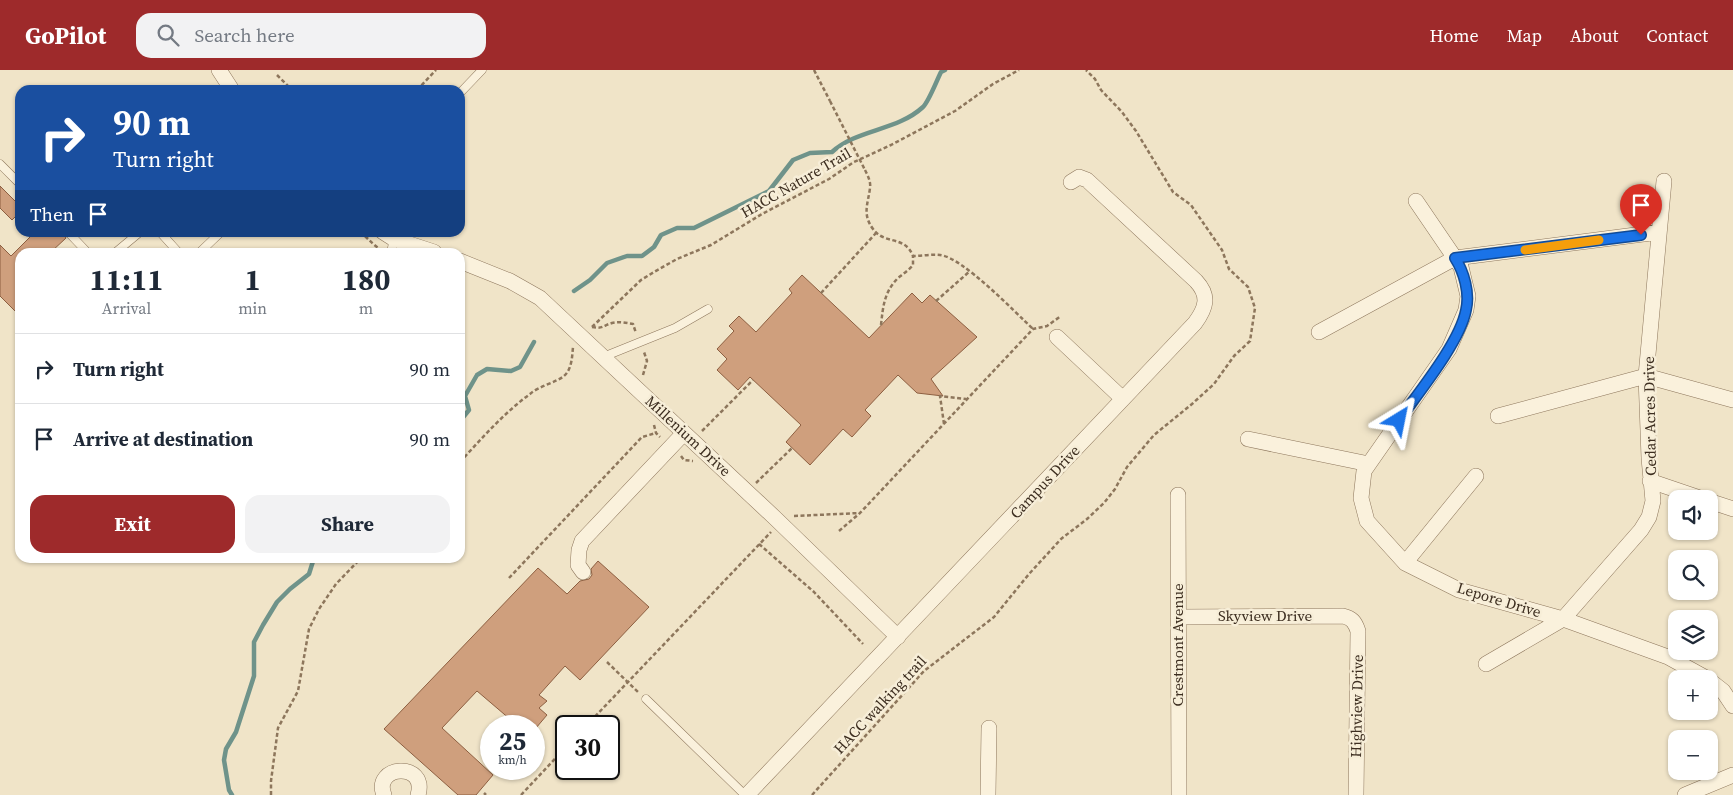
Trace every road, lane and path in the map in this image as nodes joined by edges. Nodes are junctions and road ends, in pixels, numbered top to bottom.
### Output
1 (219, 70) edge
2 (436, 70) edge
3 (482, 70) edge
4 (814, 70) edge
5 (1019, 70) edge
6 (277, 75) dead end
7 (229, 85) edge
8 (287, 85) edge
9 (422, 85) edge
10 (465, 88) edge
11 (0, 164) edge
12 (15, 179) edge
13 (1664, 181) dead end
14 (1071, 182) dead end
15 (1416, 201) dead end
16 (1659, 232) junction
17 (876, 233) junction
18 (73, 237) edge
19 (134, 237) edge
20 (164, 237) edge
21 (216, 237) edge
22 (389, 241) edge
23 (83, 248) edge
24 (121, 248) edge
25 (174, 248) edge
26 (204, 248) edge
27 (418, 248) edge
28 (913, 256) junction
29 (1455, 258) junction
30 (465, 263) edge
31 (970, 271) junction
32 (821, 293) dead end
33 (936, 301) dead end
34 (708, 309) dead end
35 (1061, 316) dead end
36 (881, 325) dead end
37 (592, 327) dead end
38 (1033, 329) junction
39 (1319, 332) dead end
40 (1057, 337) dead end
41 (573, 345) dead end
42 (603, 357) junction
43 (1646, 376) junction
44 (753, 380) dead end
45 (967, 399) junction
46 (1123, 399) junction
47 (1733, 400) edge
48 (1498, 416) dead end
49 (944, 424) junction
50 (701, 432) dead end
51 (656, 433) dead end
52 (684, 433) junction
53 (1248, 438) dead end
54 (792, 448) dead end
55 (465, 457) edge
56 (1369, 464) junction
57 (1476, 476) dead end
58 (1650, 481) junction
59 (755, 484) dead end
60 (1676, 490) edge
61 (1178, 495) dead end
62 (1718, 504) edge
63 (1733, 509) edge
64 (780, 522) junction
65 (840, 531) dead end
66 (759, 544) junction
67 (356, 563) edge
68 (1405, 563) junction
69 (582, 572) dead end
70 (509, 578) dead end
71 (994, 617) dead end
72 (1178, 617) junction
73 (1352, 619) joint
74 (1563, 619) junction
75 (898, 637) junction
76 (863, 644) dead end
77 (607, 662) dead end
78 (1486, 664) dead end
79 (1692, 670) edge
80 (628, 682) junction
81 (1718, 687) edge
82 (646, 699) dead end
83 (1733, 706) edge
84 (596, 715) edge
85 (989, 728) dead end
86 (555, 759) edge
87 (1733, 775) edge
88 (271, 795) edge
89 (384, 795) edge
90 (418, 795) edge
91 (521, 795) edge
92 (746, 795) edge
93 (812, 795) edge
94 (988, 795) edge
95 (1179, 795) edge
96 (1356, 795) edge
97 (1685, 795) edge

1 - 7 street
2 - 9 path
3 - 10 lane
4 - 17 path, bridge
5 - 37 path, HACC Nature Trail
6 - 8 path
11 - 12 lane
13 - 16 street, Cedar Acres Drive
14 - 46 street, Campus Drive
15 - 29 street, Lepore Drive
16 - 29 street
16 - 43 street, Cedar Acres Drive
17 - 28 path
17 - 32 path
18 - 23 lane
19 - 24 lane
20 - 25 lane
21 - 26 lane
22 - 27 street
28 - 31 path
28 - 36 path
29 - 39 street
29 - 56 street, Lepore Drive
30 - 42 street, Millenium Drive
31 - 33 path
31 - 38 path
34 - 42 lane
35 - 38 path
38 - 45 path
40 - 46 street
41 - 55 path
42 - 52 street, Millenium Drive
43 - 47 street
43 - 48 street
43 - 58 street, Cedar Acres Drive
44 - 50 path
45 - 49 path
45 - 49 path
46 - 75 street, Campus Drive
49 - 65 path
51 - 70 path
52 - 64 street, Millenium Drive
52 - 69 street
53 - 56 street
54 - 59 path
56 - 68 street, Lepore Drive
57 - 68 street
58 - 60 street
58 - 74 street, Cedar Acres Drive
61 - 72 street, Crestmont Avenue
62 - 63 street
64 - 66 path
64 - 75 street, Millenium Drive
66 - 76 path
66 - 80 path
67 - 88 path
68 - 74 street, Lepore Drive
71 - 93 path, HACC walking trail
72 - 73 street, Skyview Drive
72 - 95 street, Crestmont Avenue
73 - 96 street, Highview Drive
74 - 78 street, Cedar Acres Drive
74 - 79 street, Lepore Drive
75 - 92 street, Campus Drive
77 - 80 path
80 - 84 path
81 - 83 street, Lepore Drive
82 - 92 lane
85 - 94 street
86 - 91 path
87 - 97 street
89 - 90 street

